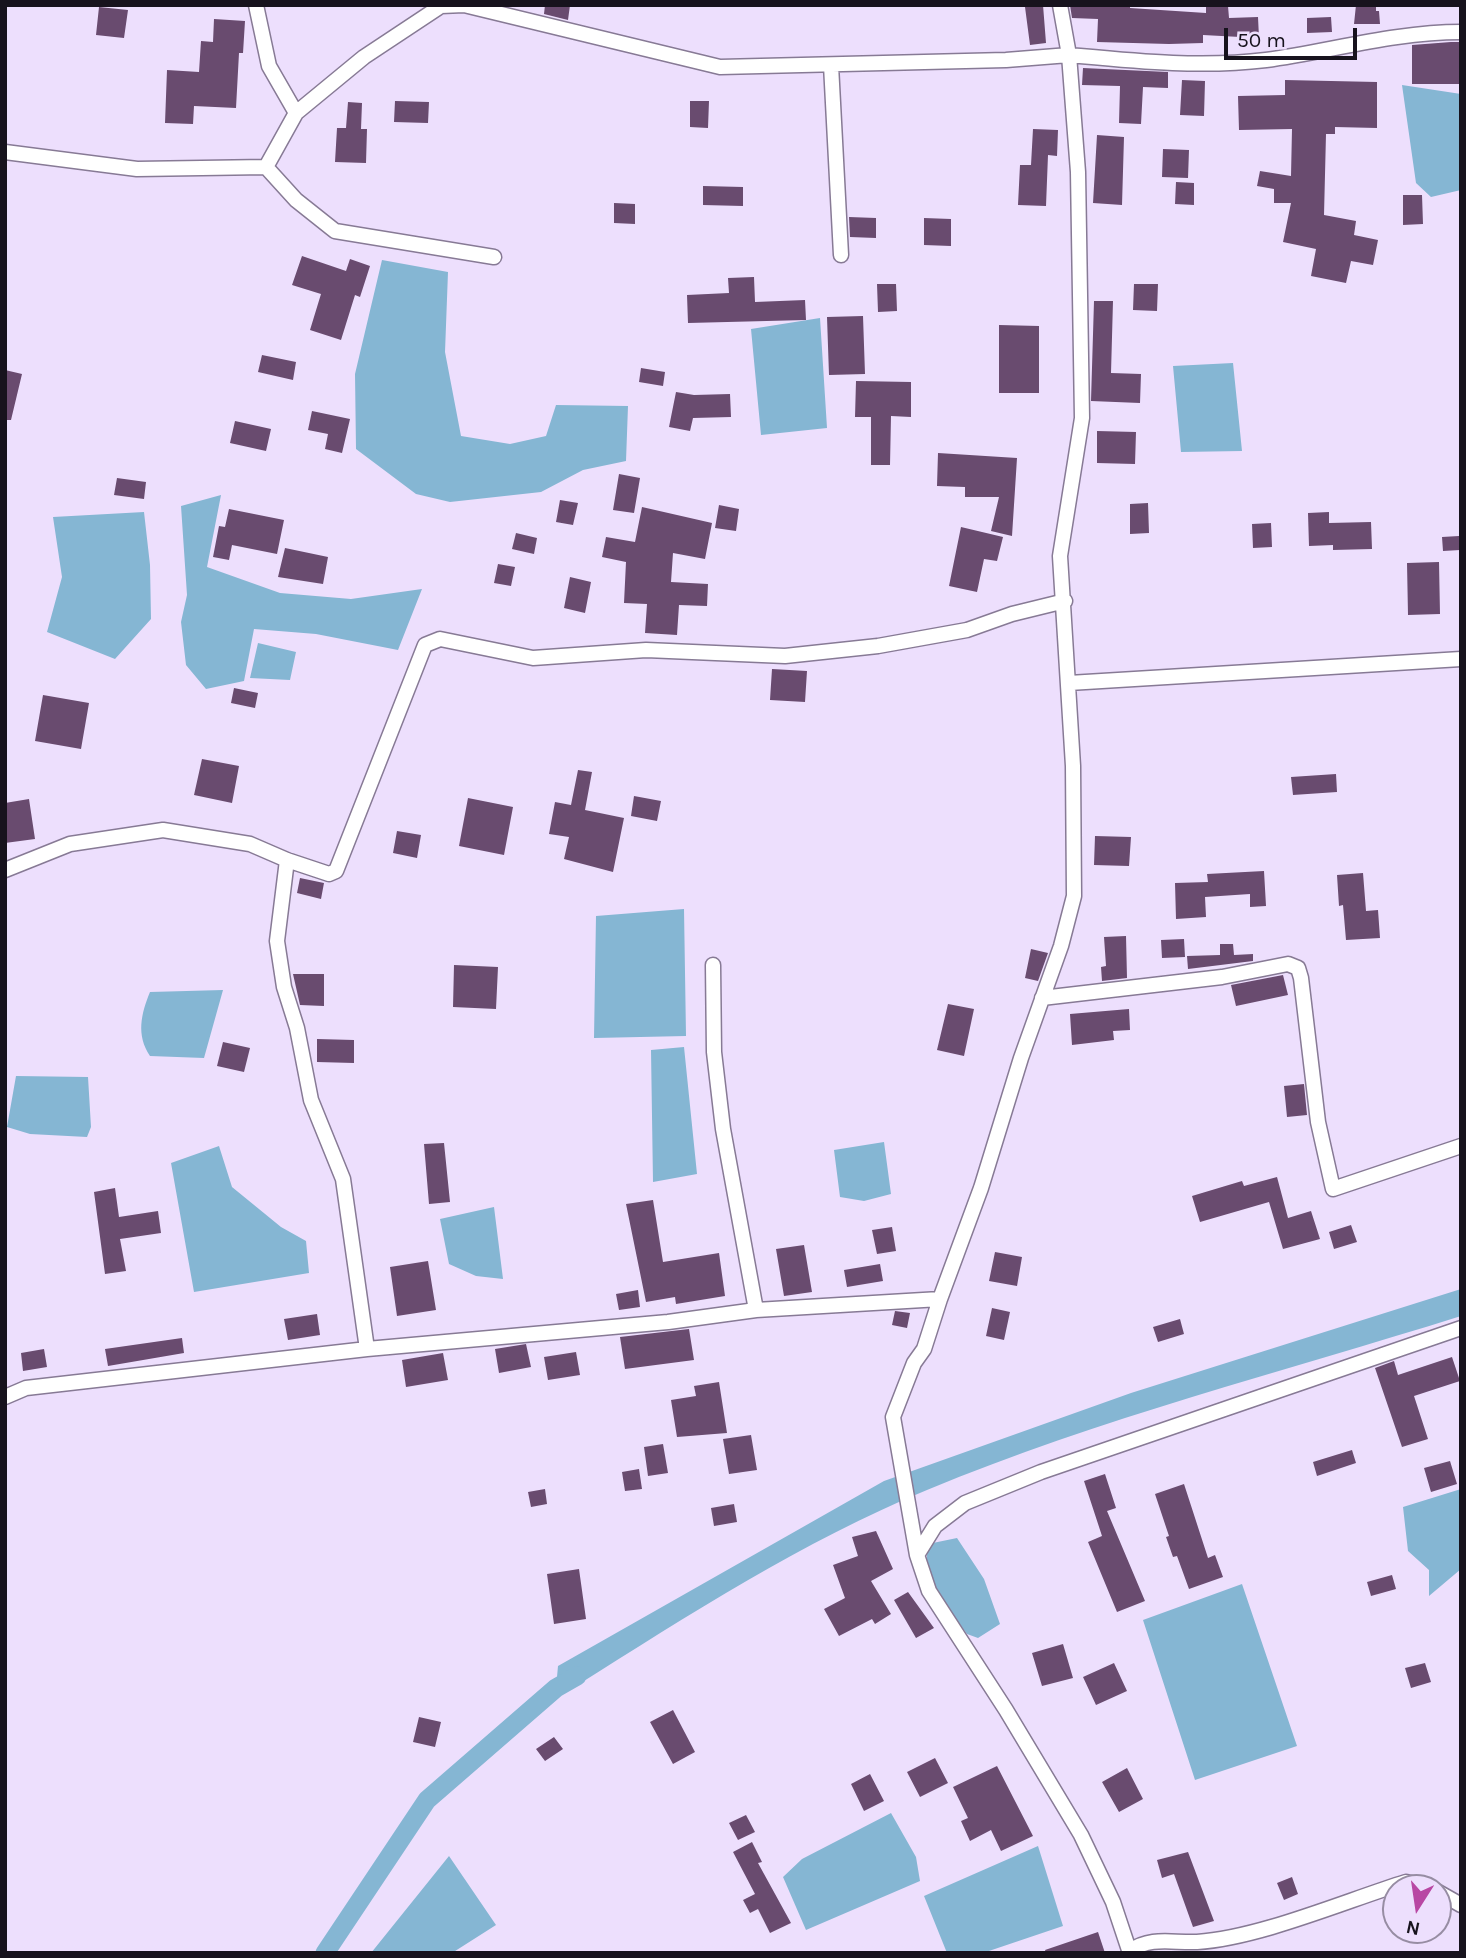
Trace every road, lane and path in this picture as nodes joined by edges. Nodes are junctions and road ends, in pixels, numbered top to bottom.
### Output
1 (256, 5) edge
2 (1060, 5) edge
3 (518, 12) edge
4 (1461, 32) edge
5 (1069, 55) junction
6 (831, 65) junction
7 (296, 113) junction
8 (5, 152) edge
9 (267, 167) junction
10 (841, 255) dead end
11 (494, 257) dead end
12 (1065, 601) junction
13 (1461, 660) edge
14 (1069, 683) junction
15 (286, 860) junction
16 (5, 870) edge
17 (713, 965) dead end
18 (1042, 998) junction
19 (1461, 1146) edge
20 (940, 1299) junction
21 (756, 1310) junction
22 (1461, 1328) edge
23 (367, 1349) junction
24 (5, 1397) edge
25 (917, 1555) junction
26 (1382, 1890) edge
27 (1130, 1952) edge

1 - 7 street
2 - 5 street
3 - 6 street
3 - 7 street
4 - 5 street
5 - 6 street
5 - 12 street
6 - 10 street
7 - 9 street
8 - 9 street
9 - 11 street
12 - 14 street
12 - 15 street
13 - 14 street
14 - 18 street
15 - 16 street
15 - 23 street
17 - 21 street
18 - 19 street
18 - 20 street
20 - 21 street
20 - 25 street
21 - 23 street
22 - 25 street
23 - 24 street
25 - 27 street
26 - 27 street

